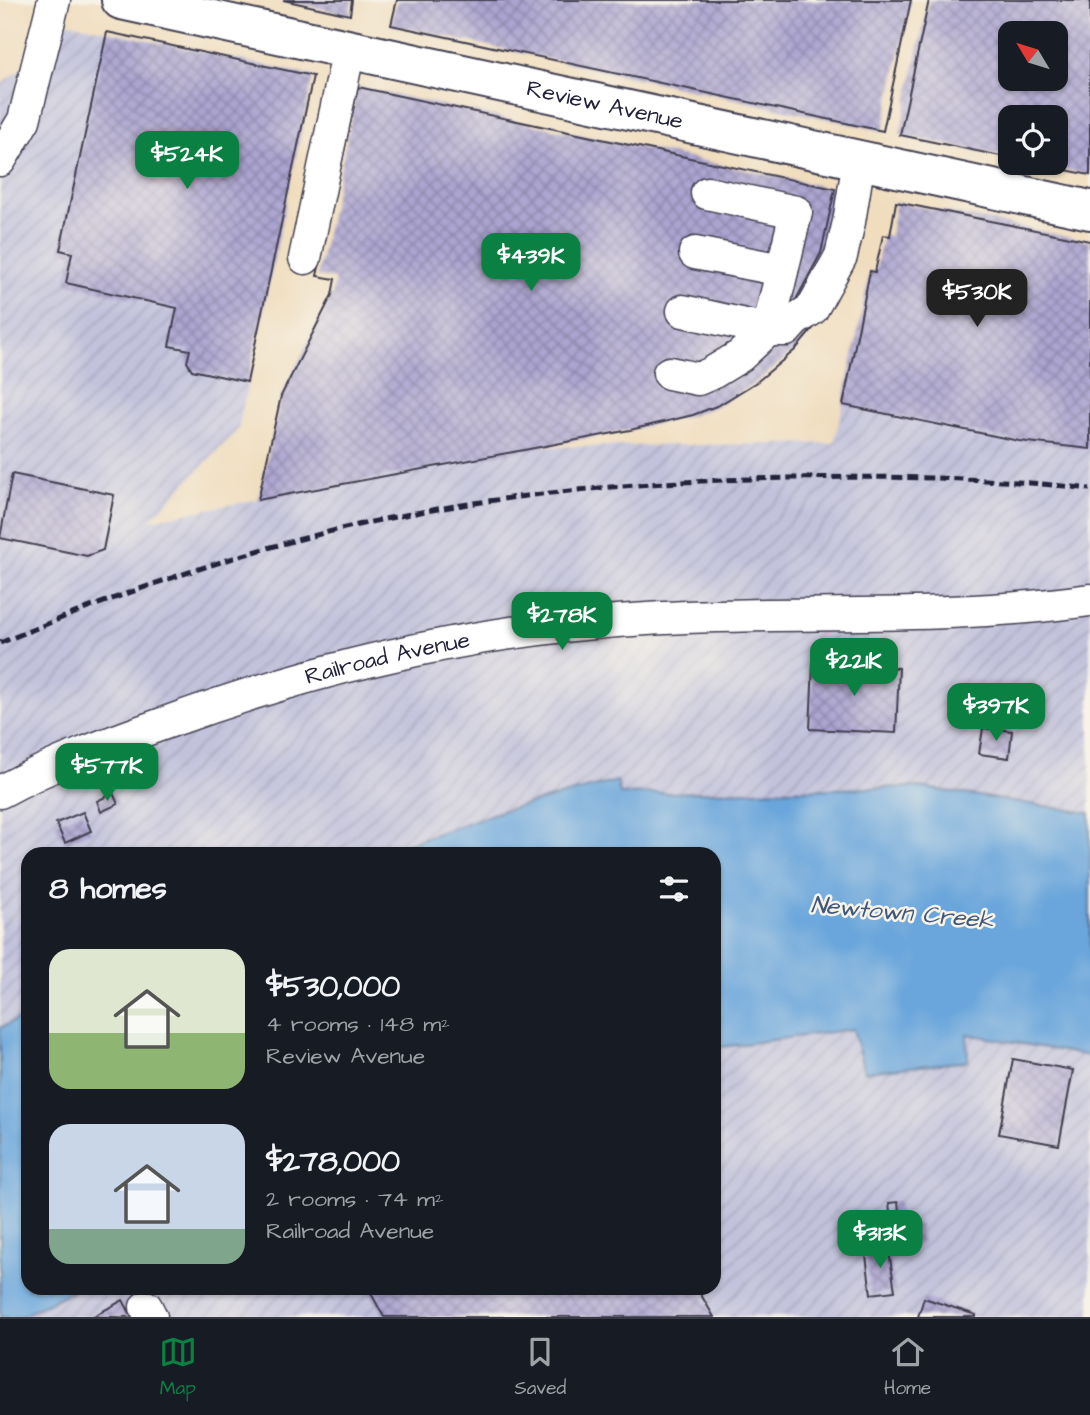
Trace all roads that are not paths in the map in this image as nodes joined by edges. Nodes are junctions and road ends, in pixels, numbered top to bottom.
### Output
1 (54, 0) edge
2 (121, 0) edge
3 (349, 49) junction
4 (852, 158) junction
5 (0, 160) edge
6 (707, 194) dead end
7 (1090, 210) edge
8 (695, 253) dead end
9 (306, 258) dead end
10 (782, 271) junction
11 (683, 311) dead end
12 (782, 325) junction
13 (669, 373) dead end
14 (1090, 600) edge
15 (0, 792) edge

1 - 5 street
2 - 3 main road, Review Avenue
3 - 4 main road, Review Avenue
3 - 9 street
4 - 7 main road, Review Avenue
4 - 12 street
6 - 10 street
8 - 10 street
10 - 12 street
11 - 12 street
12 - 13 street
14 - 15 street, Railroad Avenue

